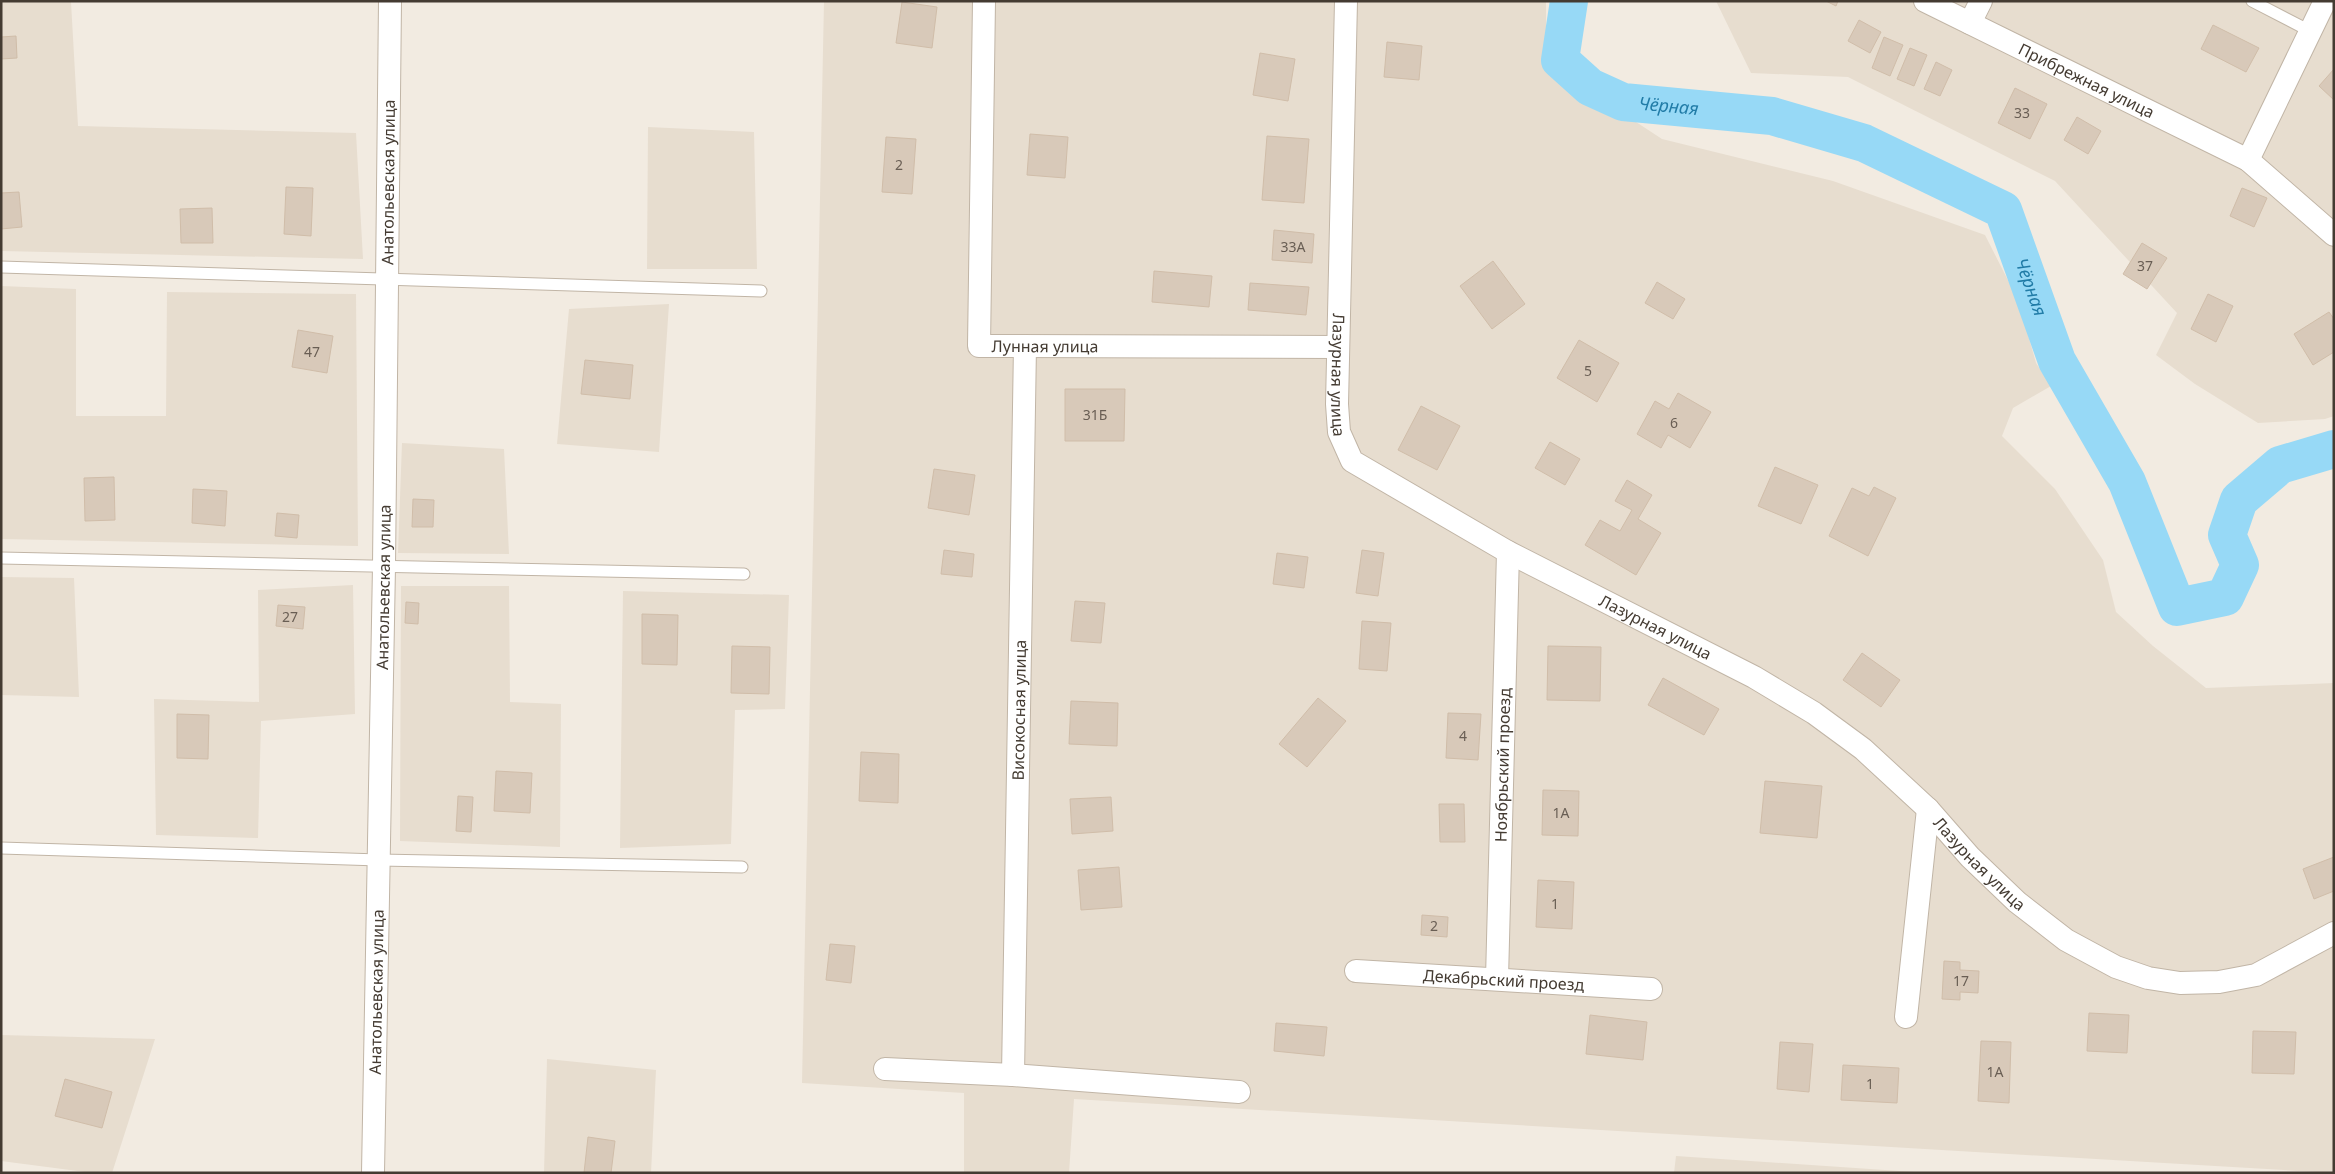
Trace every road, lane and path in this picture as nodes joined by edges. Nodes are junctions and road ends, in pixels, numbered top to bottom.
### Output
1 (390, 1) edge
2 (984, 1) edge
3 (1346, 1) edge
4 (1925, 1) edge
5 (1981, 1) edge
6 (2252, 1) edge
7 (2324, 1) edge
8 (1970, 23) junction
9 (2310, 31) junction
10 (2248, 160) junction
11 (2334, 235) edge
12 (1, 267) edge
13 (387, 279) junction
14 (760, 291) dead end
15 (1025, 346) junction
16 (1336, 347) junction
17 (1508, 552) junction
18 (1, 558) edge
19 (384, 566) junction
20 (744, 574) dead end
21 (1928, 809) junction
22 (1, 848) edge
23 (379, 860) junction
24 (742, 867) dead end
25 (2334, 933) edge
26 (1356, 971) dead end
27 (1497, 979) junction
28 (1651, 988) dead end
29 (1906, 1017) dead end
30 (886, 1070) dead end
31 (1013, 1075) junction
32 (1239, 1092) dead end
33 (373, 1173) edge

1 - 13 street, Анатольевская улица
2 - 15 street, Лунная улица
3 - 16 street, Лазурная улица
4 - 8 street, Прибрежная улица
5 - 8 street
6 - 9 lane
7 - 9 street
8 - 10 street, Прибрежная улица
9 - 10 street
10 - 11 street, Прибрежная улица
12 - 13 lane
13 - 14 lane
13 - 19 street, Анатольевская улица
15 - 16 street, Лунная улица
15 - 31 street, Високосная улица
16 - 17 street, Лазурная улица
17 - 21 street, Лазурная улица
17 - 27 street, Ноябрьский проезд
18 - 19 lane
19 - 20 lane
19 - 23 street, Анатольевская улица
21 - 25 street, Лазурная улица
21 - 29 street
22 - 23 lane
23 - 24 lane
23 - 33 street, Анатольевская улица
26 - 27 street, Декабрьский проезд
27 - 28 street, Декабрьский проезд
30 - 31 street
31 - 32 street

